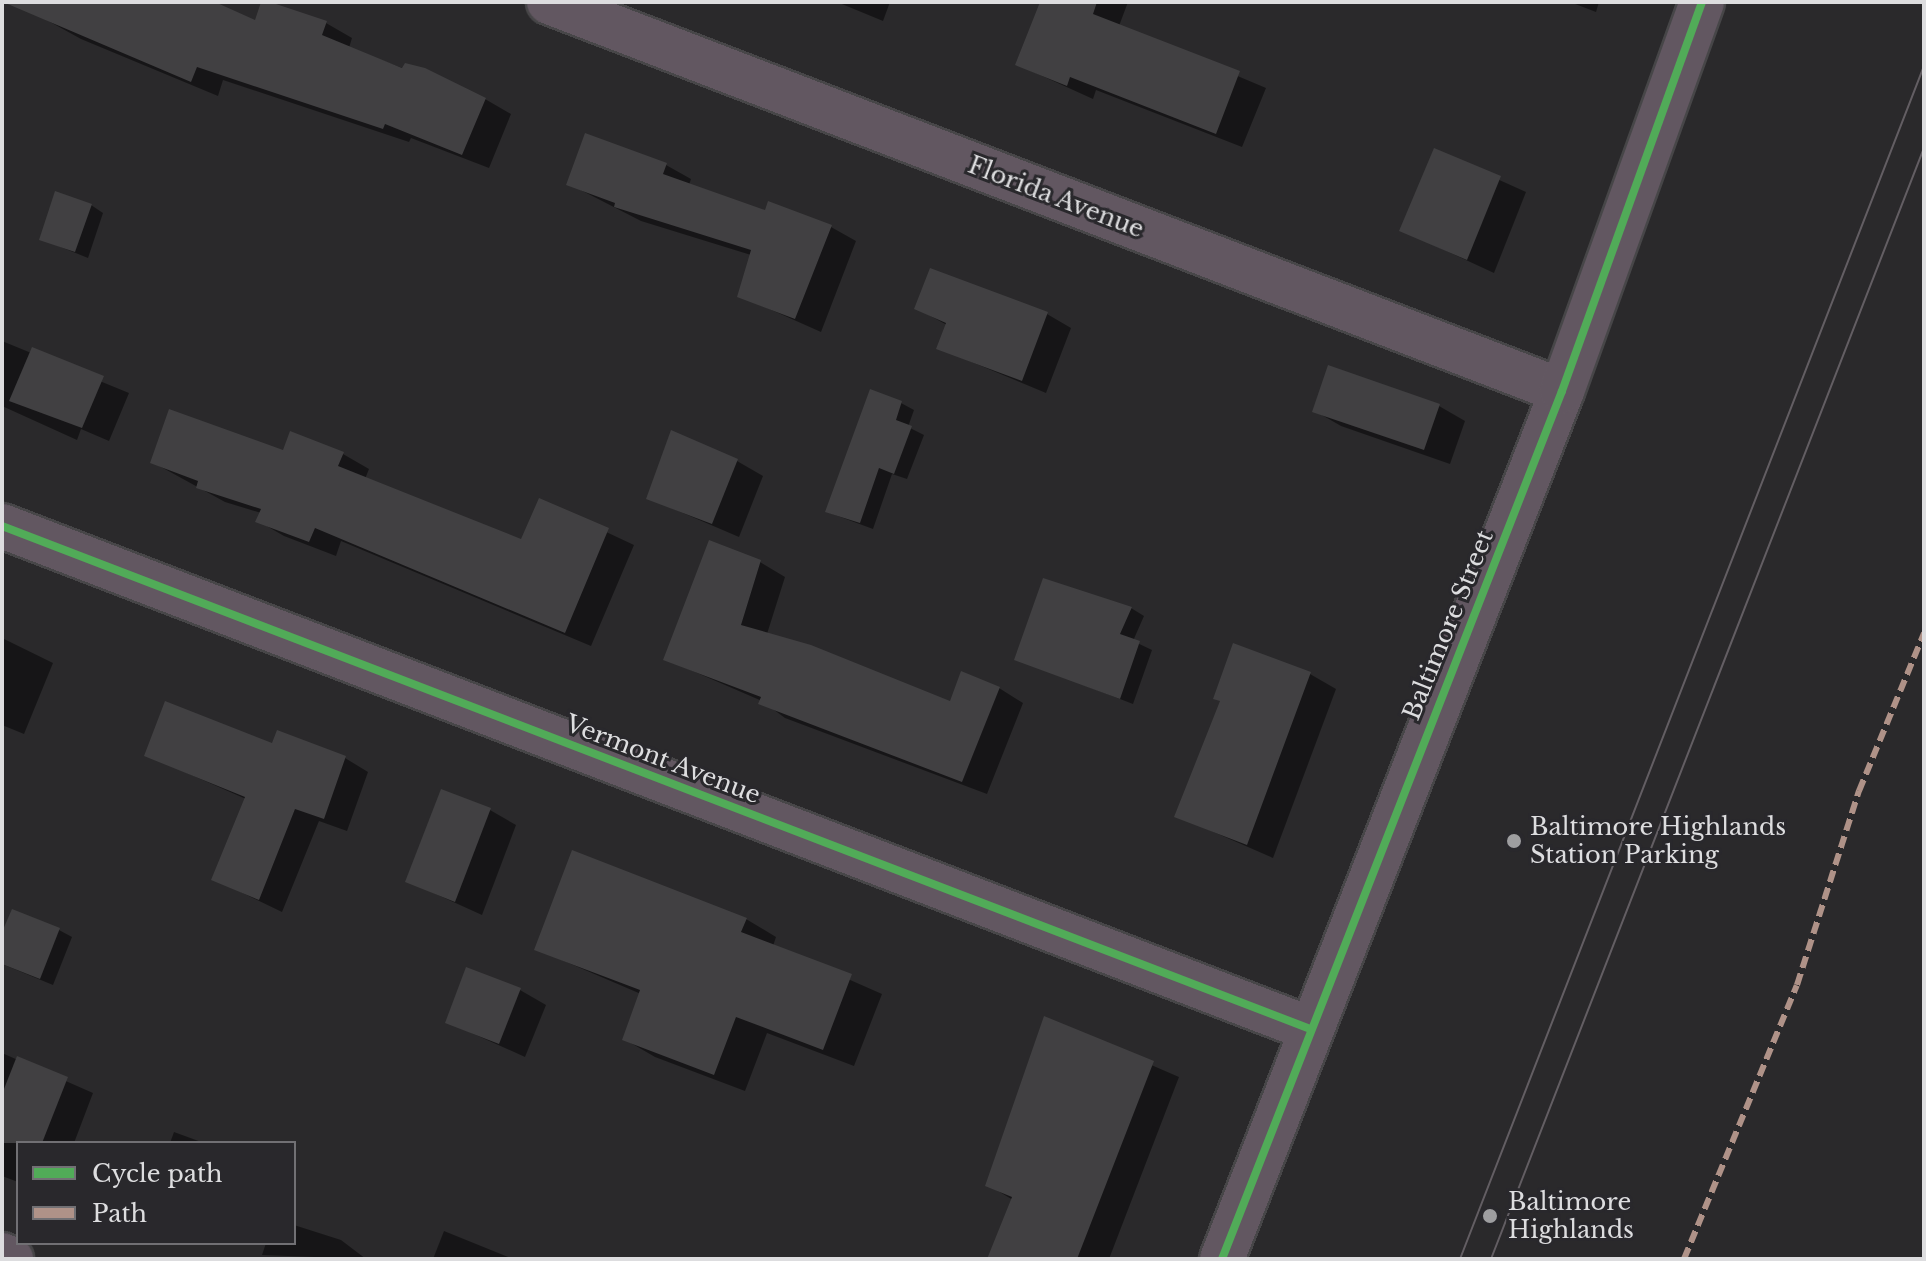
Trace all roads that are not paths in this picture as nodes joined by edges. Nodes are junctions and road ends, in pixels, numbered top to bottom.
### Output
1 (549, 2) edge
2 (1702, 2) edge
3 (1562, 391) junction
4 (2, 526) edge
5 (1310, 1029) junction
6 (2, 1255) edge
7 (11, 1259) edge
8 (1222, 1259) edge

1 - 3 street, Florida Avenue
2 - 3 street, Baltimore Street
3 - 5 street, Baltimore Street
4 - 5 street, Vermont Avenue
5 - 8 street, Baltimore Street
6 - 7 street

